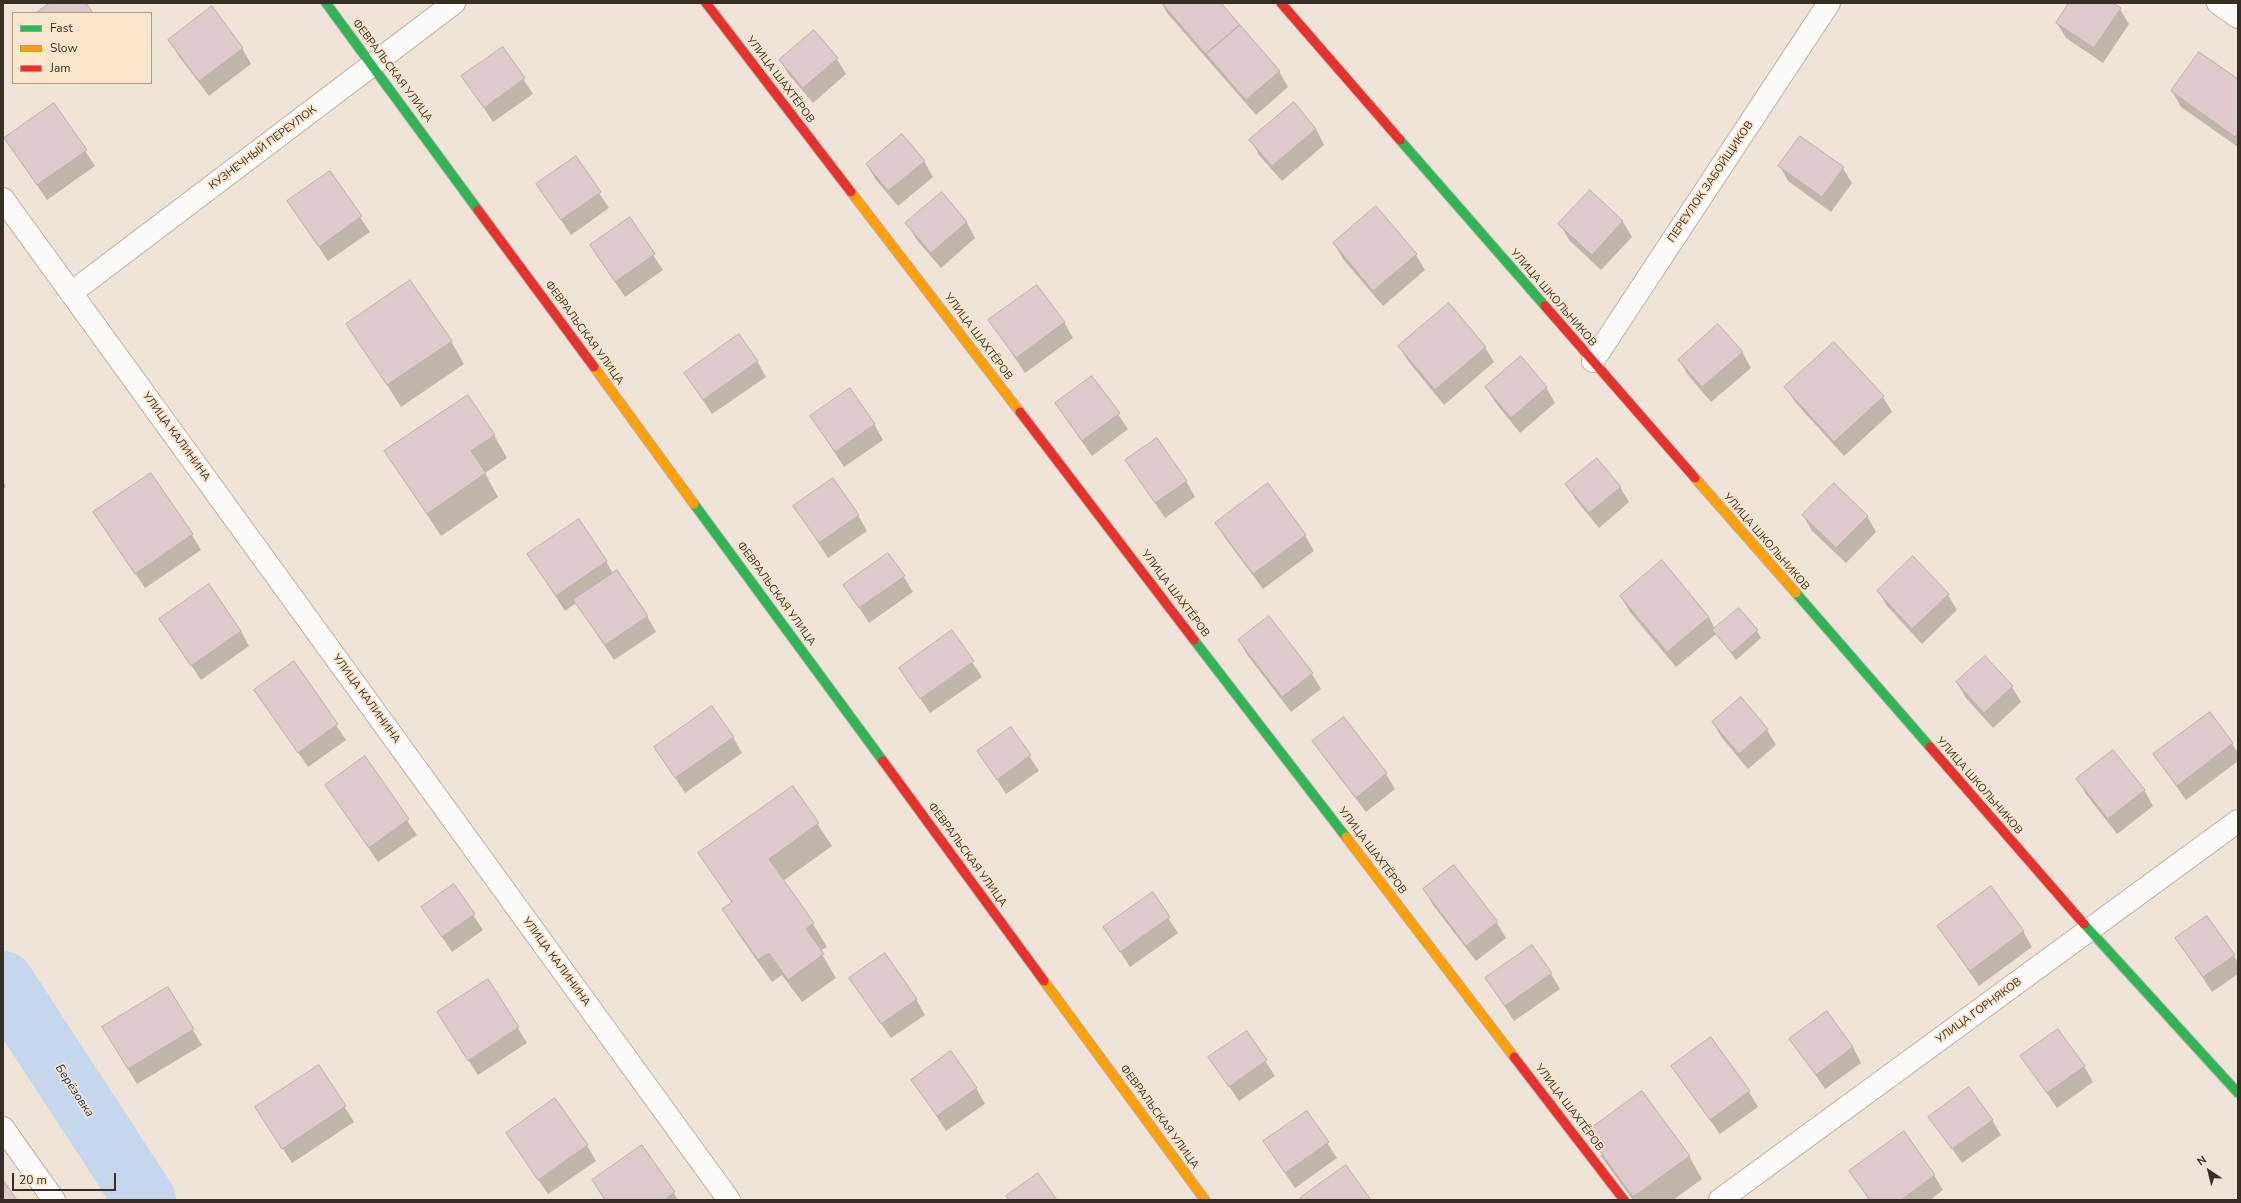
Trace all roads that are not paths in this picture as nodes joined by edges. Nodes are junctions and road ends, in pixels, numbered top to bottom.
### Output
1 (326, 3) edge
2 (454, 3) edge
3 (706, 3) edge
4 (1281, 3) edge
5 (1829, 3) edge
6 (2218, 3) edge
7 (2238, 17) edge
8 (374, 65) junction
9 (3, 199) edge
10 (71, 293) junction
11 (1592, 361) junction
12 (2238, 822) edge
13 (2089, 930) junction
14 (2238, 1093) edge
15 (3, 1128) edge
16 (54, 1200) edge
17 (729, 1200) edge
18 (1205, 1200) edge
19 (1624, 1200) edge
20 (1720, 1200) edge

1 - 8 street, ФЕВРАЛЬСКАЯ УЛИЦА
2 - 8 street, КУЗНЕЧНЫЙ ПЕРЕУЛОК
3 - 19 street, УЛИЦА ШАХТЁРОВ
4 - 11 street, УЛИЦА ШКОЛЬНИКОВ
5 - 11 street, ПЕРЕУЛОК ЗАБОЙЩИКОВ
6 - 7 street
8 - 10 street, КУЗНЕЧНЫЙ ПЕРЕУЛОК
8 - 18 street, ФЕВРАЛЬСКАЯ УЛИЦА
9 - 10 street, УЛИЦА КАЛИНИНА
10 - 17 street, УЛИЦА КАЛИНИНА
11 - 13 street, УЛИЦА ШКОЛЬНИКОВ
12 - 13 street, УЛИЦА ГОРНЯКОВ
13 - 14 street, УЛИЦА ШКОЛЬНИКОВ
13 - 20 street, УЛИЦА ГОРНЯКОВ
15 - 16 street

